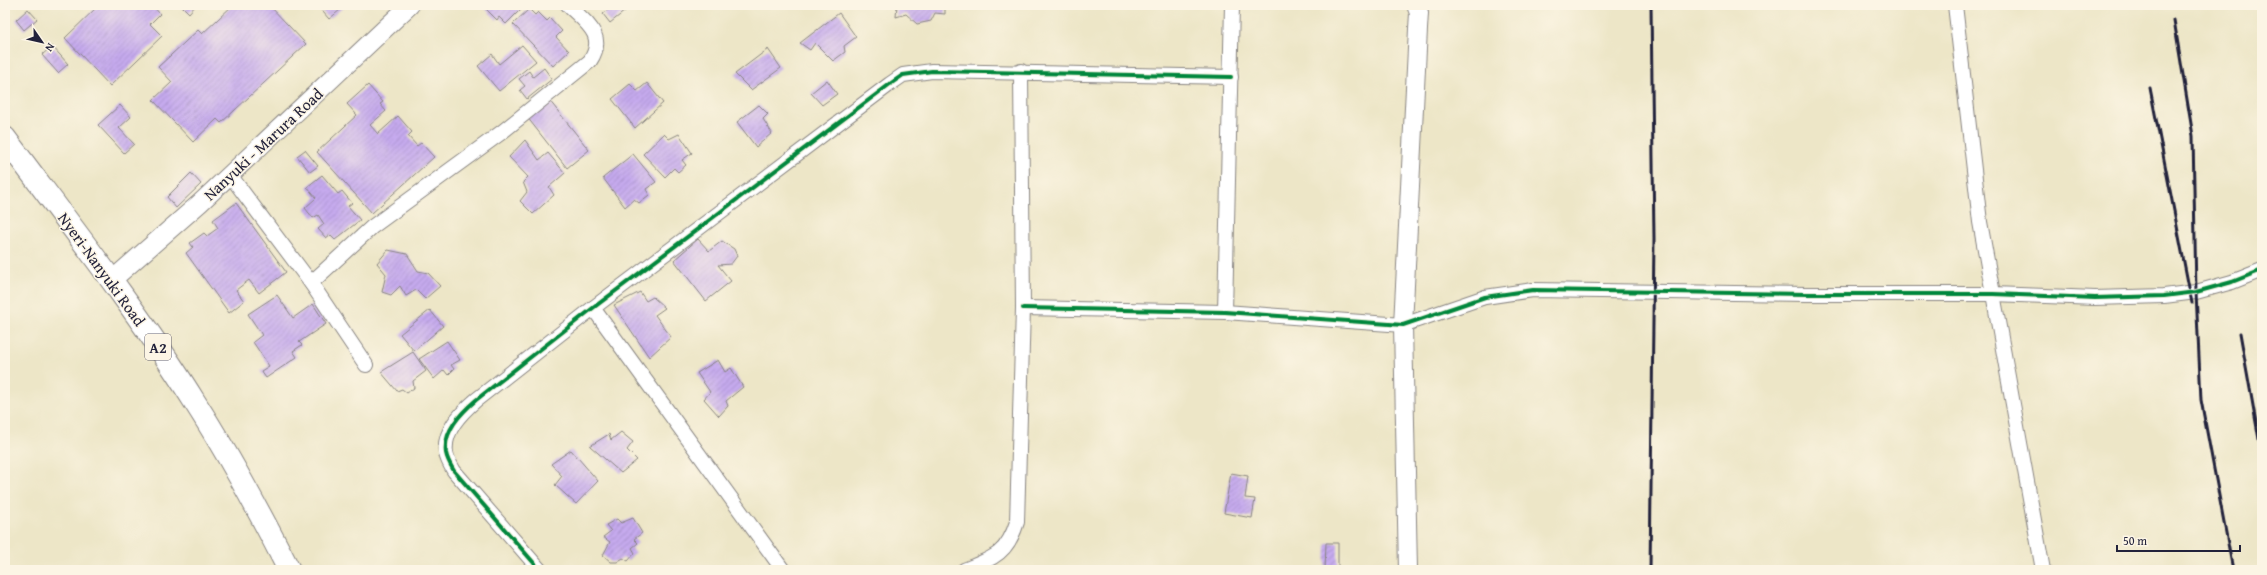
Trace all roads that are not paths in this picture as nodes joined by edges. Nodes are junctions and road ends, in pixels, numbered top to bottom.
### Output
1 (410, 5) edge
2 (568, 5) edge
3 (1232, 5) edge
4 (1416, 5) edge
5 (1955, 5) edge
6 (1021, 72) junction
7 (1231, 77) junction
8 (5, 138) edge
9 (230, 175) junction
10 (2262, 270) edge
11 (112, 280) junction
12 (311, 283) junction
13 (1993, 294) junction
14 (593, 308) junction
15 (1023, 308) junction
16 (1225, 312) junction
17 (1403, 325) junction
18 (366, 365) dead end
19 (289, 570) edge
20 (540, 570) edge
21 (783, 570) edge
22 (964, 570) edge
23 (1408, 570) edge
24 (2043, 570) edge

1 - 9 street, Nanyuki - Marura Road
2 - 12 street
3 - 7 street
4 - 17 street
5 - 13 street
6 - 7 street
6 - 14 street
6 - 15 street
7 - 16 street
8 - 11 highway, Nyeri-Nanyuki Road / A2
9 - 11 street, Nanyuki - Marura Road
9 - 12 street
10 - 13 street
11 - 19 highway, Nyeri-Nanyuki Road / A2
12 - 18 street
13 - 17 street
13 - 24 street
14 - 20 street
14 - 21 street
15 - 16 street
15 - 22 street
16 - 17 street
17 - 23 street

